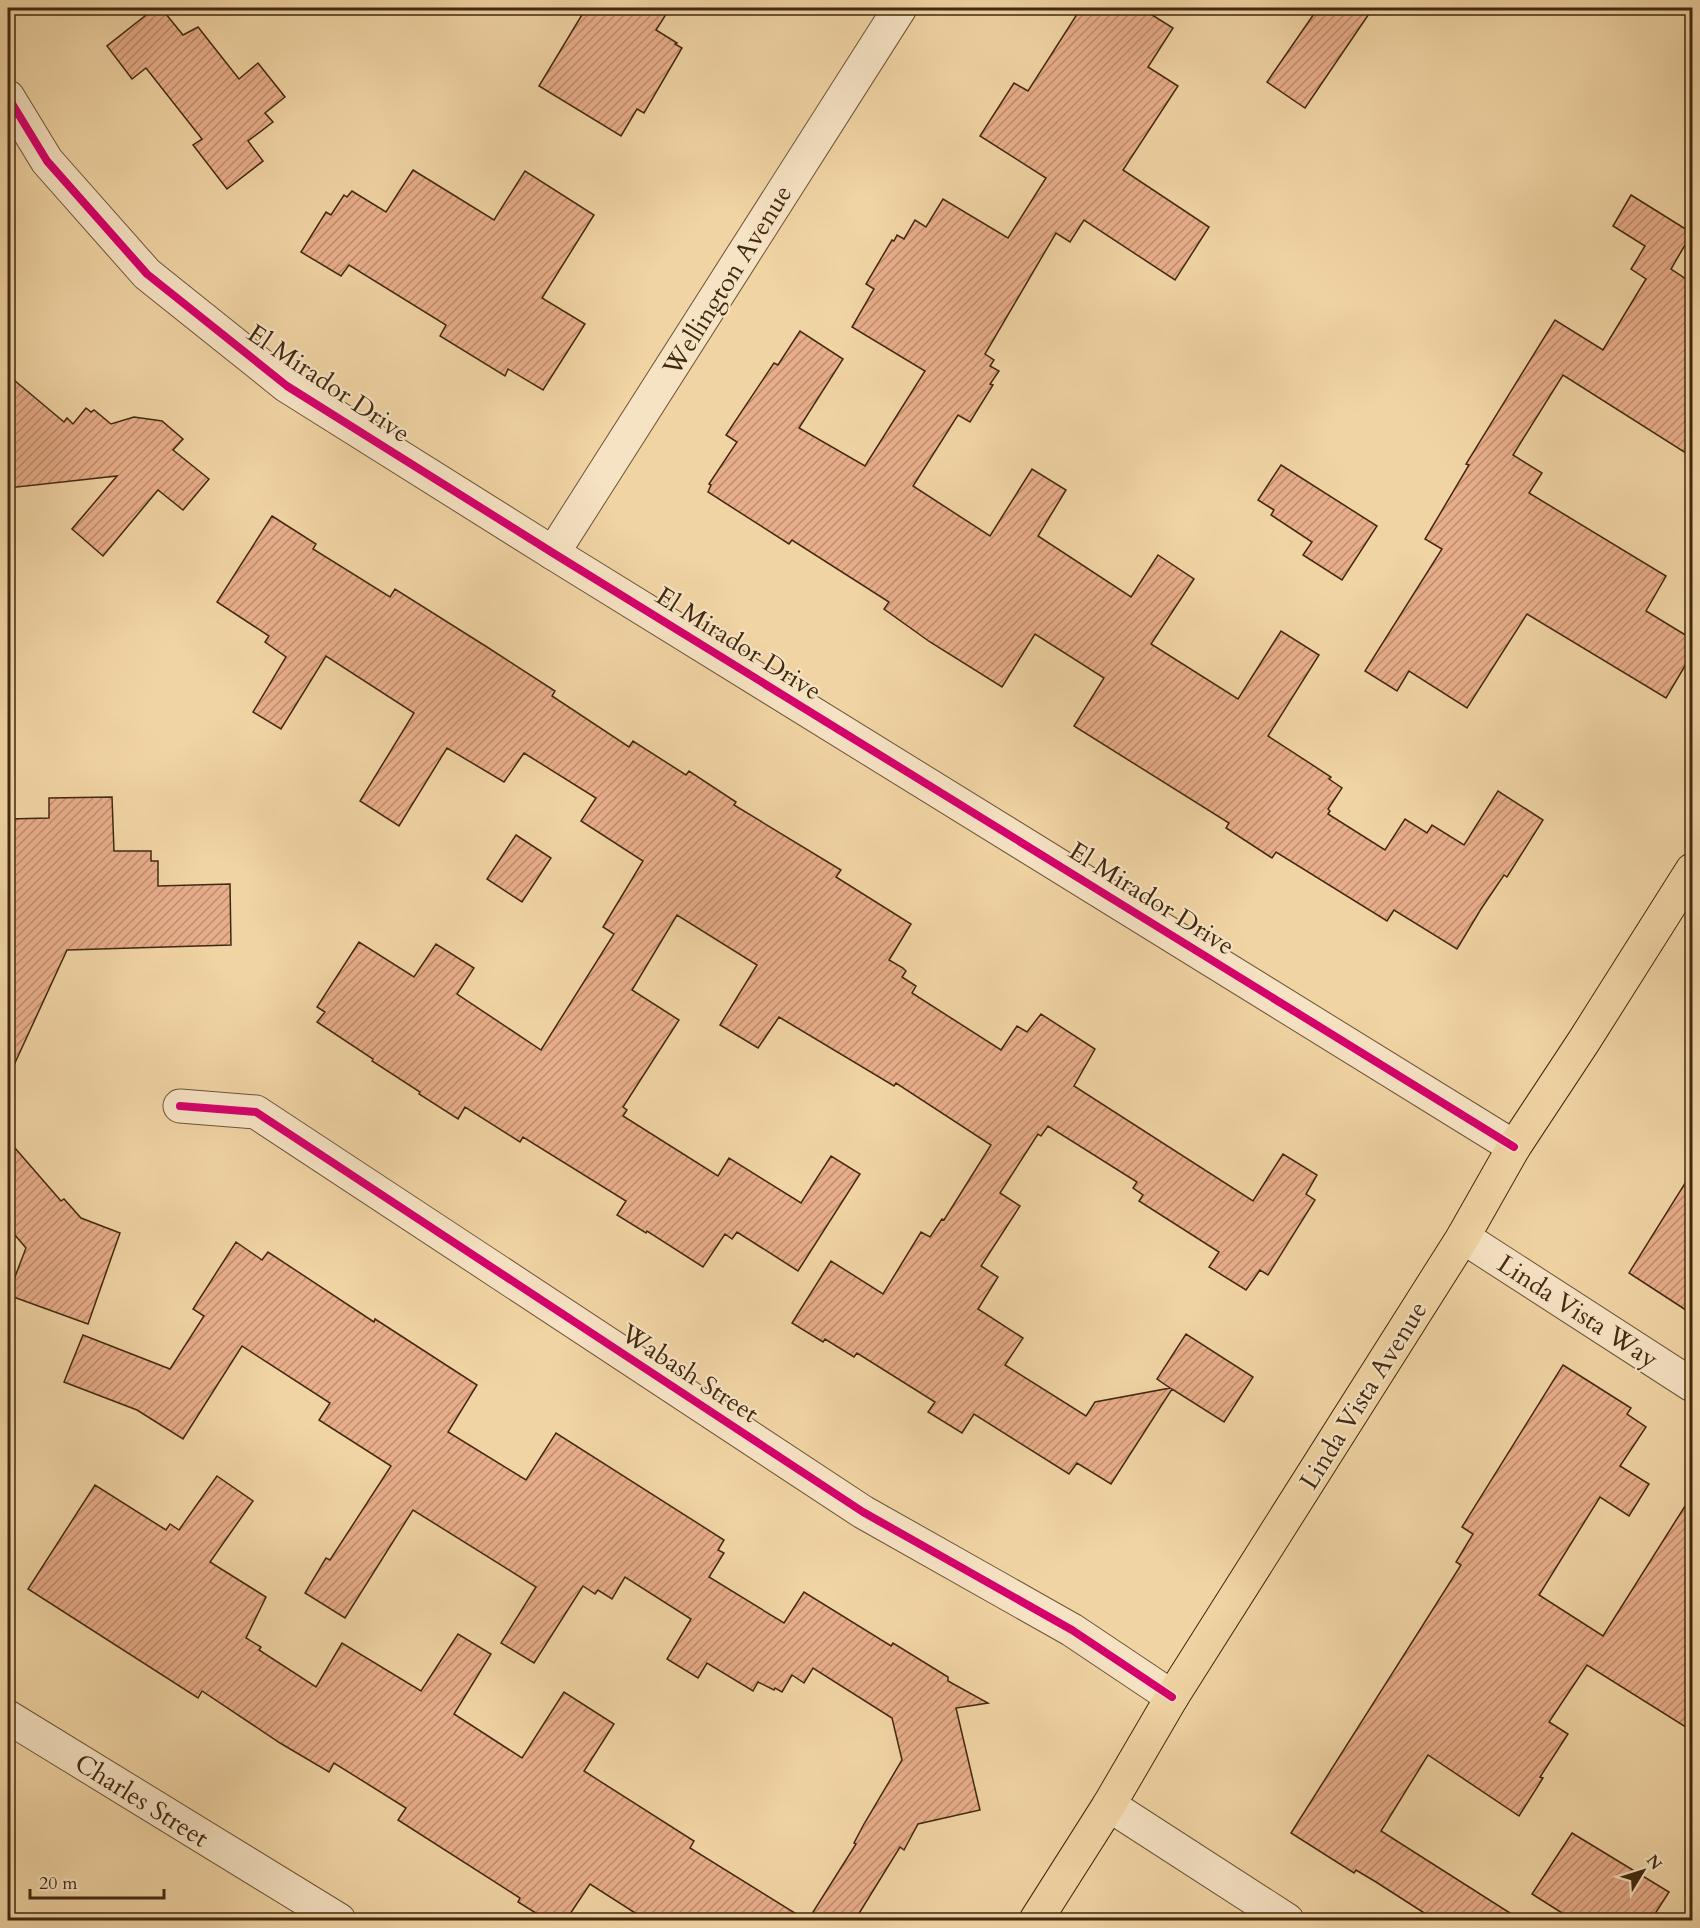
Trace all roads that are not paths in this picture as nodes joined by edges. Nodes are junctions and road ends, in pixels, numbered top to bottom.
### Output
1 (900, 8) edge
2 (8, 97) edge
3 (553, 553) junction
4 (1692, 870) edge
5 (180, 1106) dead end
6 (1514, 1147) junction
7 (1463, 1237) junction
8 (1692, 1385) edge
9 (1172, 1698) junction
10 (8, 1717) edge
11 (1108, 1804) junction
12 (339, 1920) edge
13 (1036, 1920) edge
14 (1287, 1920) edge

1 - 3 street, Wellington Avenue
2 - 3 street, El Mirador Drive
3 - 6 street, El Mirador Drive
4 - 6 main road, Linda Vista Avenue
5 - 9 street, Wabash Street
6 - 7 main road, Linda Vista Avenue
7 - 8 street, Linda Vista Way
7 - 9 main road, Linda Vista Avenue
9 - 11 main road, Linda Vista Avenue
10 - 12 street, Charles Street
11 - 13 main road, Linda Vista Avenue
11 - 14 street

